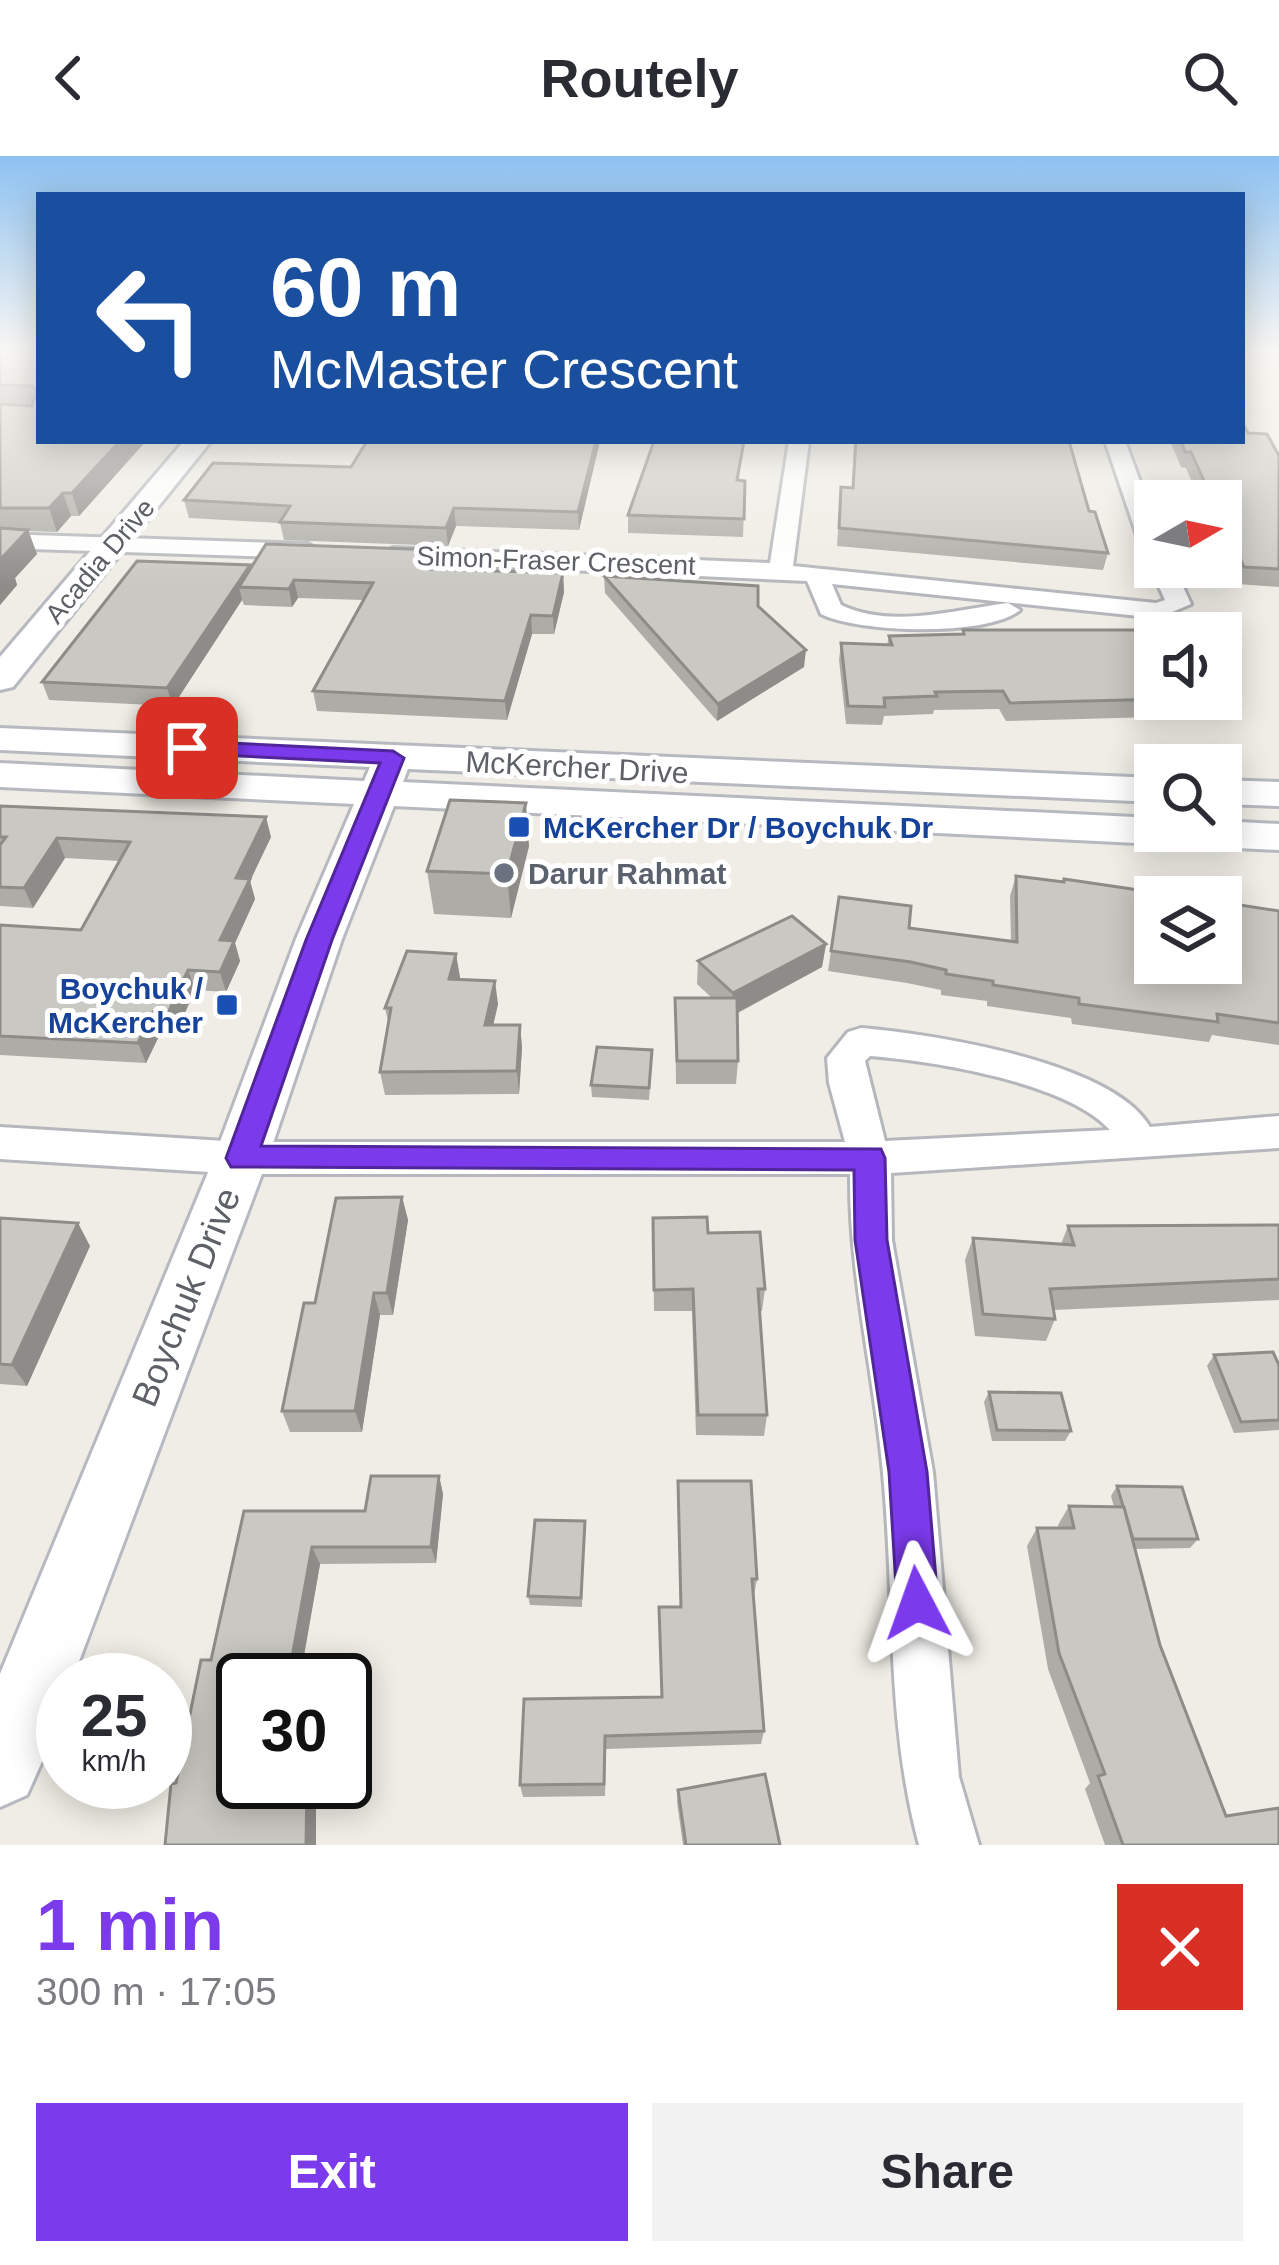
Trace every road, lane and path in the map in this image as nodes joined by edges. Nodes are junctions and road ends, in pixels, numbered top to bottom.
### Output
1 (196, 444) edge
2 (800, 444) edge
3 (1115, 444) edge
4 (1134, 496) edge
5 (0, 541) edge
6 (116, 544) junction
7 (329, 552) edge
8 (375, 554) edge
9 (781, 571) junction
10 (818, 575) junction
11 (1172, 588) edge
12 (1076, 602) junction
13 (0, 679) edge
14 (0, 739) edge
15 (0, 776) edge
16 (386, 776) junction
17 (1134, 790) edge
18 (1242, 793) edge
19 (1279, 794) edge
20 (1279, 837) edge
21 (1279, 1132) edge
22 (0, 1143) edge
23 (1139, 1144) junction
24 (242, 1158) junction
25 (870, 1158) junction
26 (0, 1768) edge
27 (949, 1845) edge

1 - 6 main road, Acadia Drive
2 - 9 street
3 - 4 street
5 - 6 street
6 - 7 street
6 - 13 main road, Acadia Drive
8 - 9 street, Simon-Fraser Crescent
9 - 10 street, Simon-Fraser Crescent
10 - 12 street, Simon-Fraser Crescent
10 - 12 street, Simon-Fraser Crescent
11 - 12 street, Simon-Fraser Crescent
14 - 16 main road, McKercher Drive
15 - 16 main road, McKercher Drive
16 - 17 main road, McKercher Drive
16 - 20 main road, McKercher Drive
16 - 24 main road, Boychuk Drive
18 - 19 main road
21 - 23 street
22 - 24 street
23 - 25 street
23 - 25 street
24 - 25 street
24 - 26 main road, Boychuk Drive
25 - 27 street

